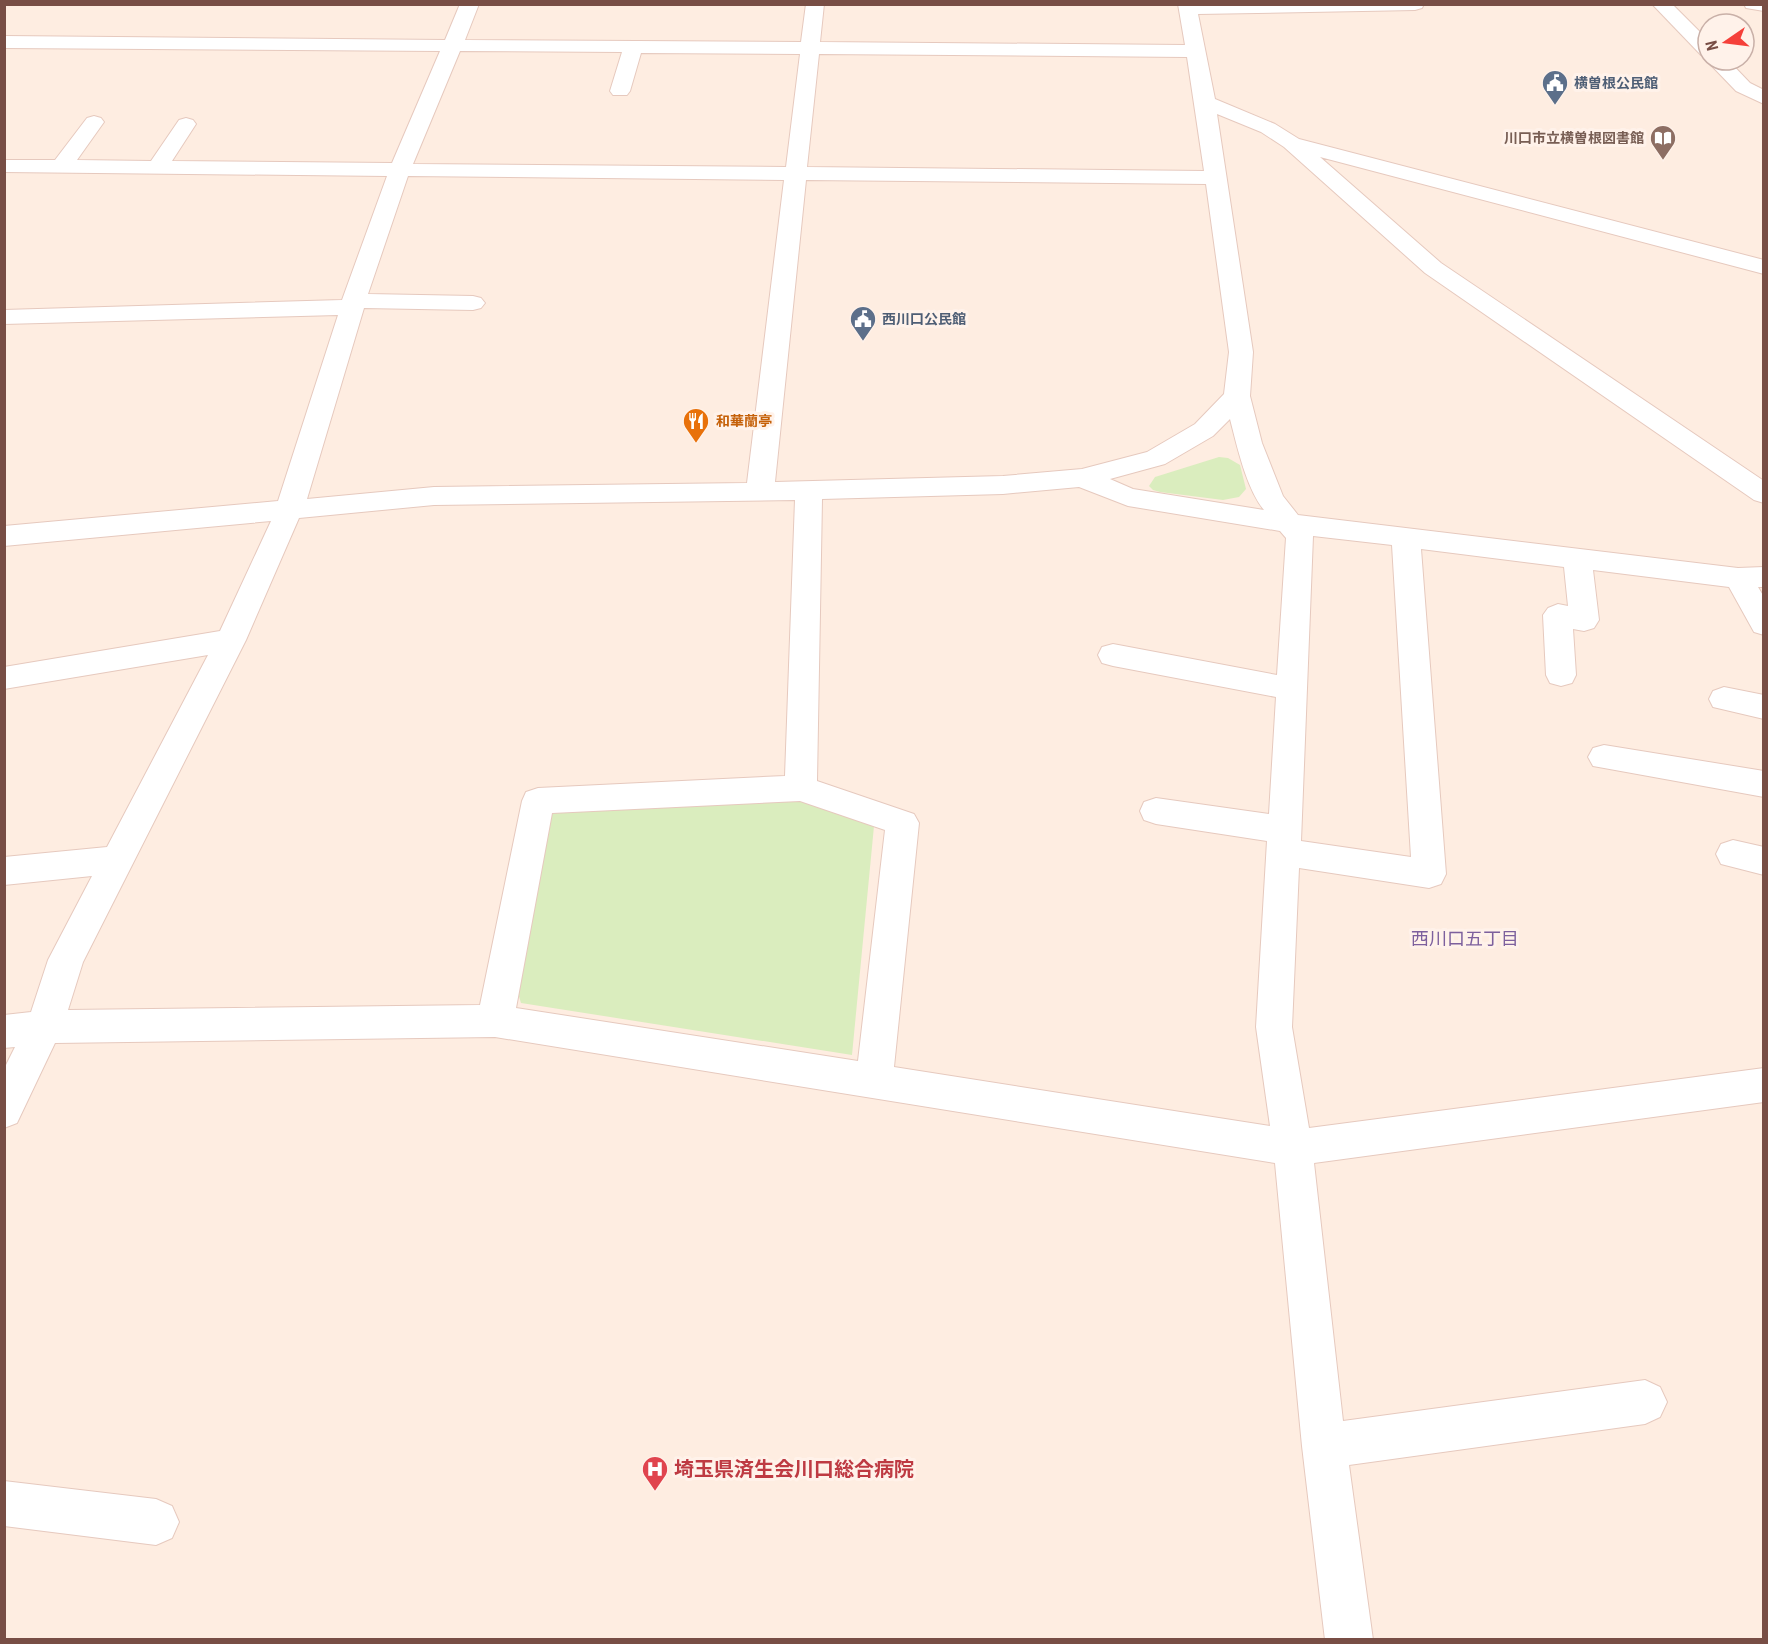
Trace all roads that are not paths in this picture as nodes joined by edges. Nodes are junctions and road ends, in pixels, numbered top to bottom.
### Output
1 (471, 4) edge
2 (815, 4) edge
3 (1415, 4) edge
4 (1661, 4) edge
5 (1753, 4) edge
6 (1764, 5) edge
7 (1187, 7) edge
8 (1696, 39) edge
9 (4, 42) edge
10 (452, 46) junction
11 (633, 48) junction
12 (811, 49) junction
13 (1195, 51) junction
14 (1728, 72) edge
15 (620, 91) dead end
16 (1764, 98) edge
17 (1205, 102) junction
18 (94, 122) dead end
19 (186, 124) dead end
20 (1291, 144) junction
21 (4, 166) edge
22 (61, 167) junction
23 (158, 167) junction
24 (400, 169) junction
25 (795, 174) junction
26 (1215, 178) junction
27 (1764, 267) edge
28 (473, 303) dead end
29 (353, 304) junction
30 (4, 317) edge
31 (1237, 396) junction
32 (1082, 478) junction
33 (809, 491) junction
34 (760, 492) junction
35 (1764, 495) edge
36 (290, 508) junction
37 (1287, 523) junction
38 (4, 536) edge
39 (1406, 537) junction
40 (1577, 558) junction
41 (1751, 577) edge
42 (1764, 624) edge
43 (231, 639) junction
44 (1113, 655) dead end
45 (1561, 675) dead end
46 (4, 678) edge
47 (1292, 689) junction
48 (1724, 699) dead end
49 (1764, 707) edge
50 (1604, 757) dead end
51 (1764, 784) edge
52 (801, 788) junction
53 (1156, 811) dead end
54 (1284, 841) junction
55 (118, 861) junction
56 (4, 871) edge
57 (495, 1021) junction
58 (44, 1027) junction
59 (4, 1032) edge
60 (874, 1082) junction
61 (1764, 1085) edge
62 (4, 1110) edge
63 (1293, 1148) junction
64 (1644, 1402) dead end
65 (1324, 1446) junction
66 (4, 1503) edge
67 (156, 1522) dead end
68 (1349, 1640) edge

1 - 10 street
2 - 12 street
3 - 7 street
4 - 8 street
5 - 6 street
7 - 13 street
9 - 10 street
10 - 11 street
10 - 24 street
11 - 12 street
11 - 15 street
12 - 13 street
12 - 25 street
13 - 17 street
14 - 16 street
17 - 20 street
17 - 26 street
18 - 22 street
19 - 23 street
20 - 27 street
20 - 35 street
21 - 22 street
22 - 23 street
23 - 24 street
24 - 25 street
24 - 29 street
25 - 26 street
25 - 34 street
26 - 31 street
28 - 29 street
29 - 30 street
29 - 36 street
31 - 32 street
31 - 37 street
32 - 33 street
32 - 37 street
33 - 34 street
33 - 52 street
34 - 36 street
36 - 38 street
36 - 43 street
37 - 39 street
37 - 47 street
39 - 40 street
39 - 54 street
40 - 41 street
40 - 45 street
41 - 42 street
43 - 46 street
43 - 55 street
44 - 47 street
47 - 54 street
48 - 49 street
50 - 51 street
52 - 57 street
52 - 60 street
53 - 54 street
54 - 63 street
55 - 56 street
55 - 58 street
57 - 58 street
57 - 60 street
58 - 59 street
58 - 62 street
60 - 63 street
61 - 63 street
63 - 65 street
64 - 65 street
65 - 68 street
66 - 67 street

